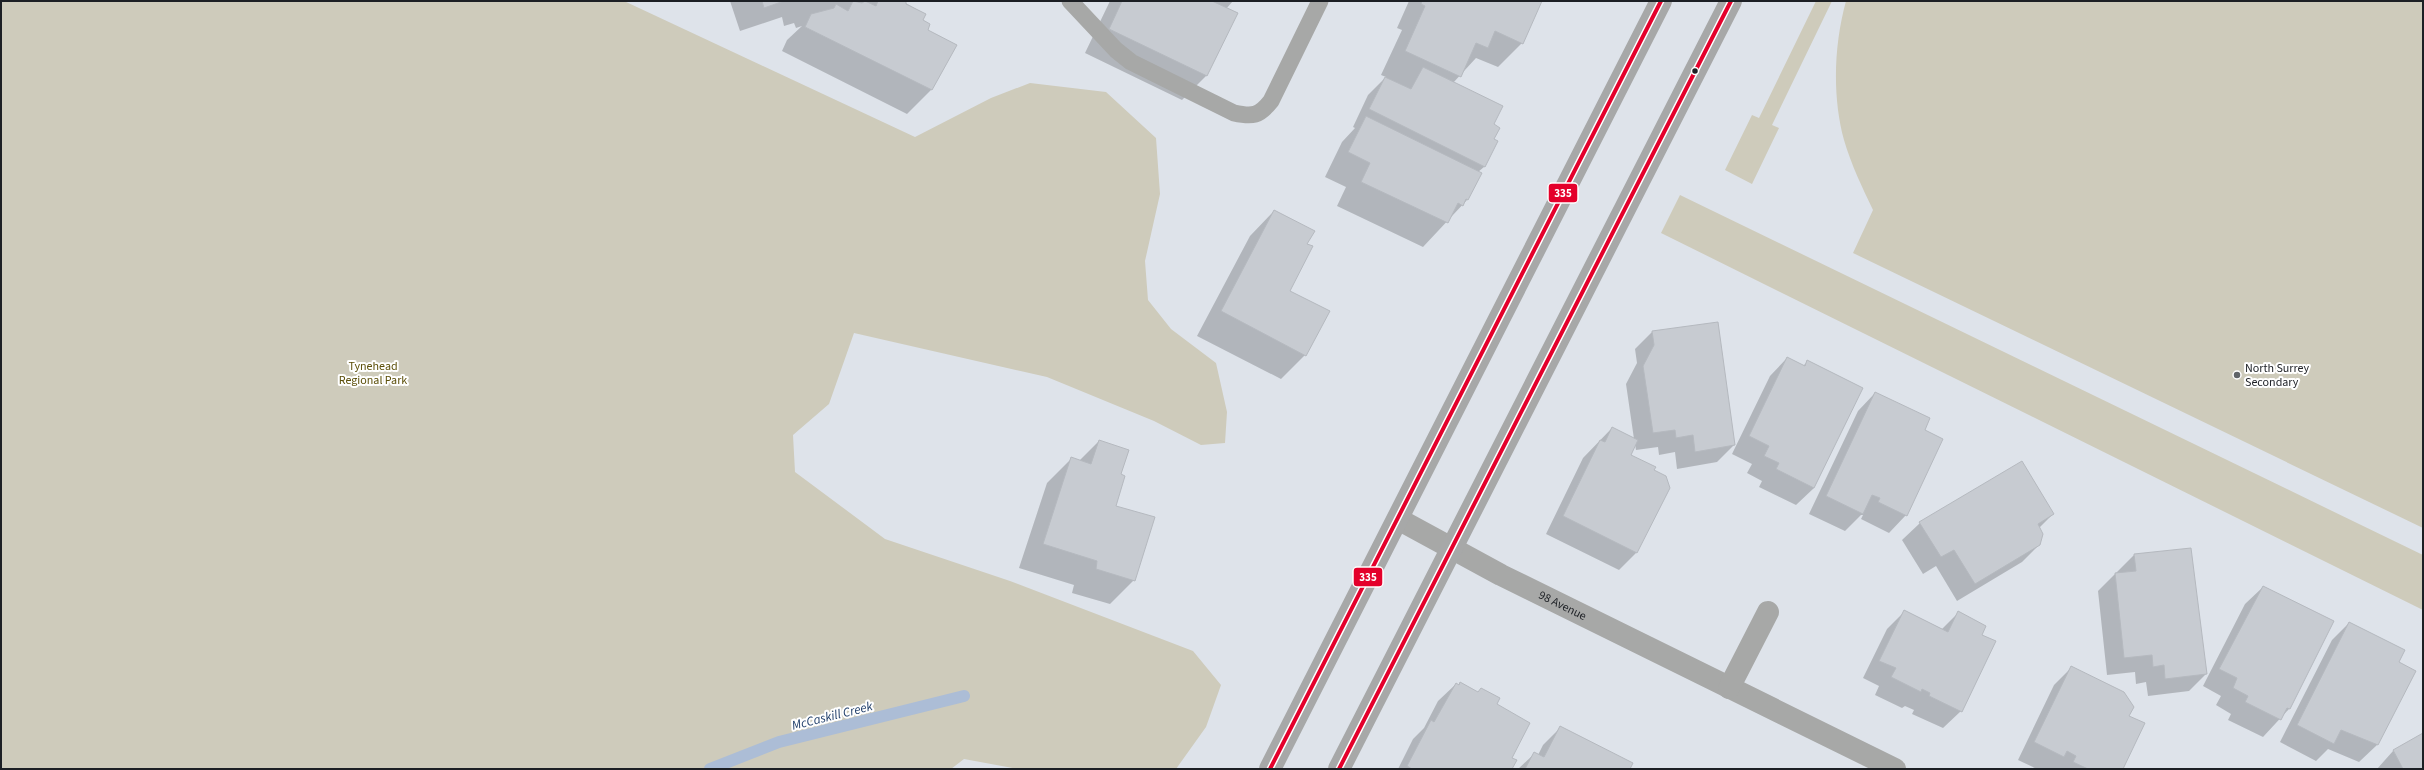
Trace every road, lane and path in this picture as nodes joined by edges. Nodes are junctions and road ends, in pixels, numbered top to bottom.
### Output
1 (1070, 1) edge
2 (1320, 1) edge
3 (1662, 1) edge
4 (1731, 1) edge
5 (1398, 519) junction
6 (1452, 548) junction
7 (1768, 612) dead end
8 (1729, 688) junction
9 (1270, 769) edge
10 (1339, 769) edge
11 (1895, 769) edge

1 - 2 lane
3 - 5 main road
4 - 6 main road
5 - 6 street, 98 Avenue
5 - 9 main road
6 - 8 street, 98 Avenue
6 - 10 main road
7 - 8 street
8 - 11 street, 98 Avenue

